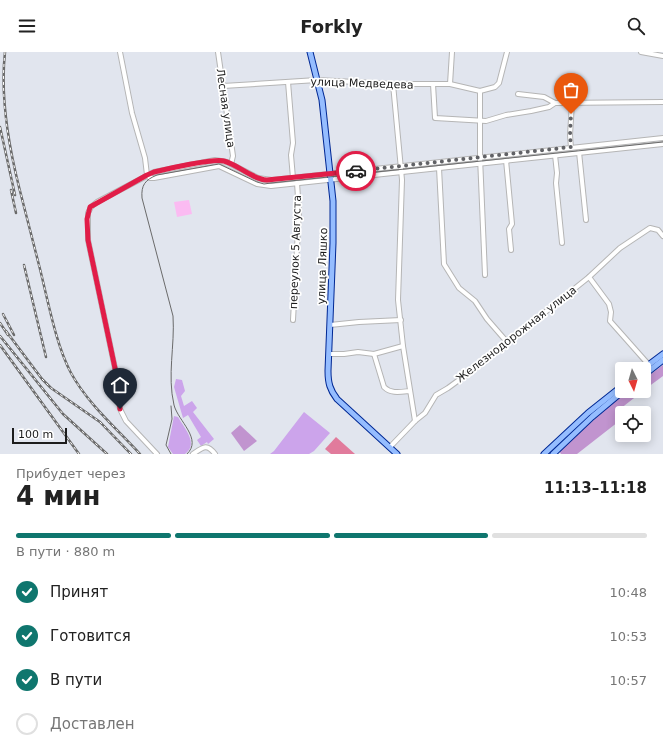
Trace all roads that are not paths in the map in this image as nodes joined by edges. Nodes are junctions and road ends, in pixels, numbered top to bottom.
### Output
1 (120, 52) edge
2 (218, 52) edge
3 (310, 52) edge
4 (452, 52) edge
5 (507, 52) edge
6 (641, 52) edge
7 (663, 56) edge
8 (317, 80) junction
9 (288, 82) junction
10 (393, 84) junction
11 (433, 84) junction
12 (450, 84) junction
13 (223, 86) junction
14 (480, 91) junction
15 (518, 94) dead end
16 (663, 102) edge
17 (555, 103) junction
18 (572, 103) junction
19 (480, 121) junction
20 (663, 138) edge
21 (663, 144) edge
22 (571, 147) junction
23 (579, 152) junction
24 (572, 153) junction
25 (555, 155) junction
26 (480, 157) junction
27 (506, 160) junction
28 (480, 163) junction
29 (231, 164) junction
30 (402, 166) junction
31 (439, 168) junction
32 (402, 172) junction
33 (147, 175) junction
34 (330, 177) junction
35 (293, 178) junction
36 (297, 183) junction
37 (586, 220) dead end
38 (663, 236) edge
39 (562, 243) dead end
40 (511, 250) dead end
41 (485, 275) dead end
42 (589, 277) junction
43 (293, 320) dead end
44 (401, 320) junction
45 (330, 325) junction
46 (506, 342) junction
47 (403, 346) junction
48 (329, 354) junction
49 (374, 354) junction
50 (663, 354) edge
51 (663, 360) edge
52 (645, 362) edge
53 (651, 363) edge
54 (651, 369) edge
55 (410, 390) junction
56 (615, 392) edge
57 (615, 398) edge
58 (415, 421) junction
59 (390, 447) junction
60 (157, 454) edge
61 (193, 454) edge
62 (215, 454) edge
63 (397, 454) edge
64 (544, 454) edge
65 (553, 454) edge

1 - 33 street
2 - 13 street, Лесная улица
3 - 8 main road, улица Ляшко
4 - 12 street
5 - 14 street
6 - 7 street
8 - 9 street, улица Медведева
8 - 10 street, улица Медведева
8 - 34 main road, улица Ляшко
9 - 13 street, улица Медведева
9 - 35 street
10 - 11 street, улица Медведева
10 - 30 street
11 - 12 street, улица Медведева
11 - 19 street
12 - 14 street, улица Медведева
13 - 29 street, Лесная улица
14 - 19 street
15 - 17 street
16 - 18 street
17 - 18 street
17 - 19 street
18 - 22 street
19 - 26 street
20 - 22 street
21 - 23 street
22 - 24 street
22 - 26 street
23 - 24 street
23 - 37 street
24 - 25 street
25 - 27 street
25 - 39 street
26 - 28 street
26 - 30 street
27 - 28 street
27 - 40 street
28 - 31 street
28 - 41 street
29 - 33 street
29 - 35 street
30 - 32 street
30 - 34 street
31 - 32 street
31 - 46 street
32 - 34 street
32 - 44 street
33 - 36 street
33 - 60 street
34 - 35 street
34 - 36 street
34 - 45 main road, улица Ляшко
36 - 43 street, переулок 5 Августа
38 - 42 street, Железнодорожная улица
42 - 46 street, Железнодорожная улица
42 - 52 street
44 - 45 street
44 - 47 street
45 - 48 main road, улица Ляшко
46 - 58 street, Железнодорожная улица
47 - 49 street
47 - 55 street
48 - 49 street
48 - 59 main road, улица Ляшко
49 - 55 street
50 - 53 main road
51 - 54 main road
55 - 58 street
56 - 64 main road
57 - 65 main road
58 - 59 street, Железнодорожная улица
59 - 63 main road, улица Ляшко
61 - 62 street

